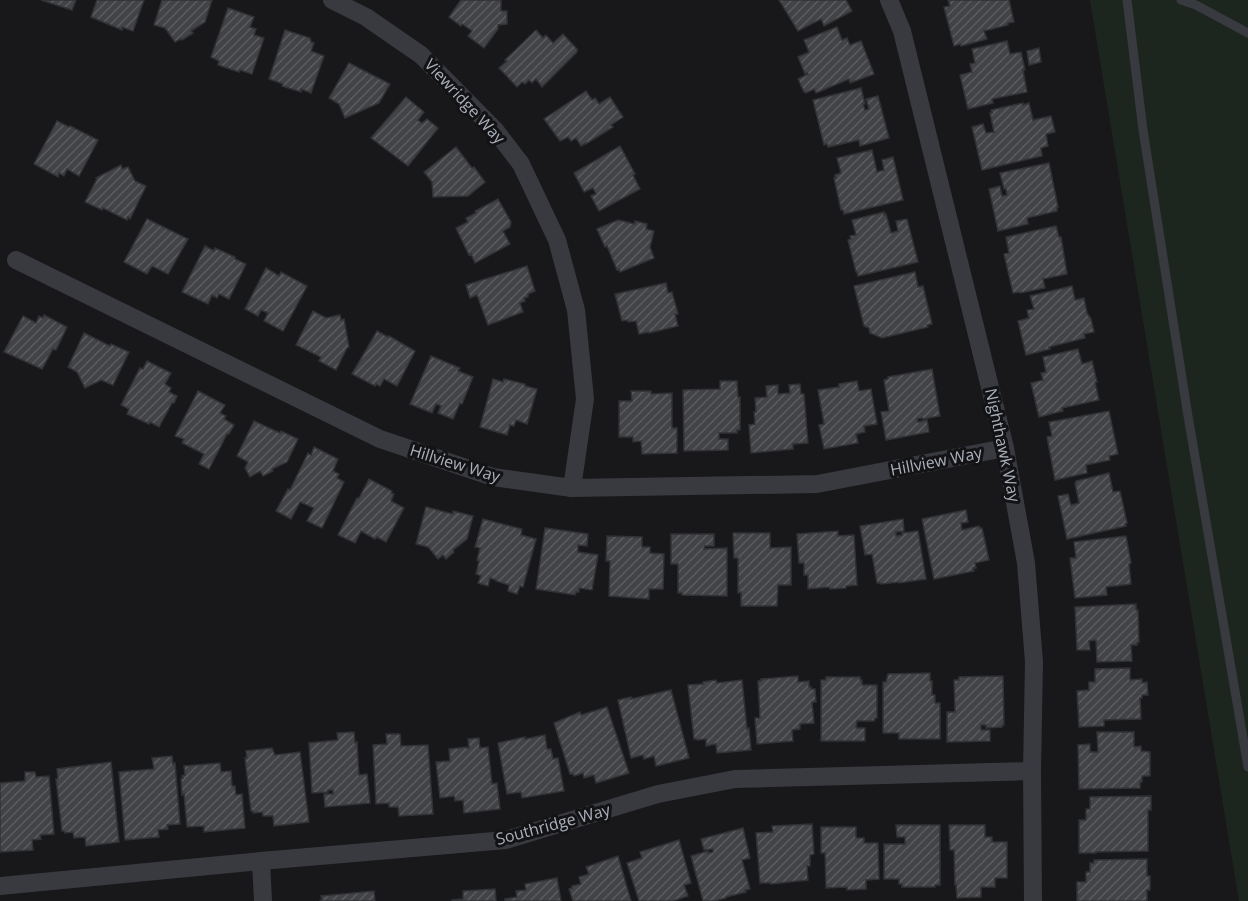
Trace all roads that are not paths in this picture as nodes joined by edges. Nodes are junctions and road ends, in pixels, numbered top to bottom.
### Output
1 (332, 0) edge
2 (889, 0) edge
3 (1127, 0) edge
4 (1181, 0) edge
5 (1248, 33) edge
6 (16, 260) dead end
7 (1005, 448) junction
8 (572, 488) junction
9 (1248, 767) edge
10 (1032, 771) junction
11 (261, 861) junction
12 (0, 886) edge
13 (263, 901) edge
14 (1033, 901) edge

1 - 8 street, Viewridge Way
2 - 7 street, Nighthawk Way
3 - 9 lane
4 - 5 lane
6 - 8 street, Hillview Way
7 - 8 street, Hillview Way
7 - 10 street, Nighthawk Way
10 - 11 street, Southridge Way
10 - 14 street, Nighthawk Way
11 - 12 street, Southridge Way
11 - 13 street

